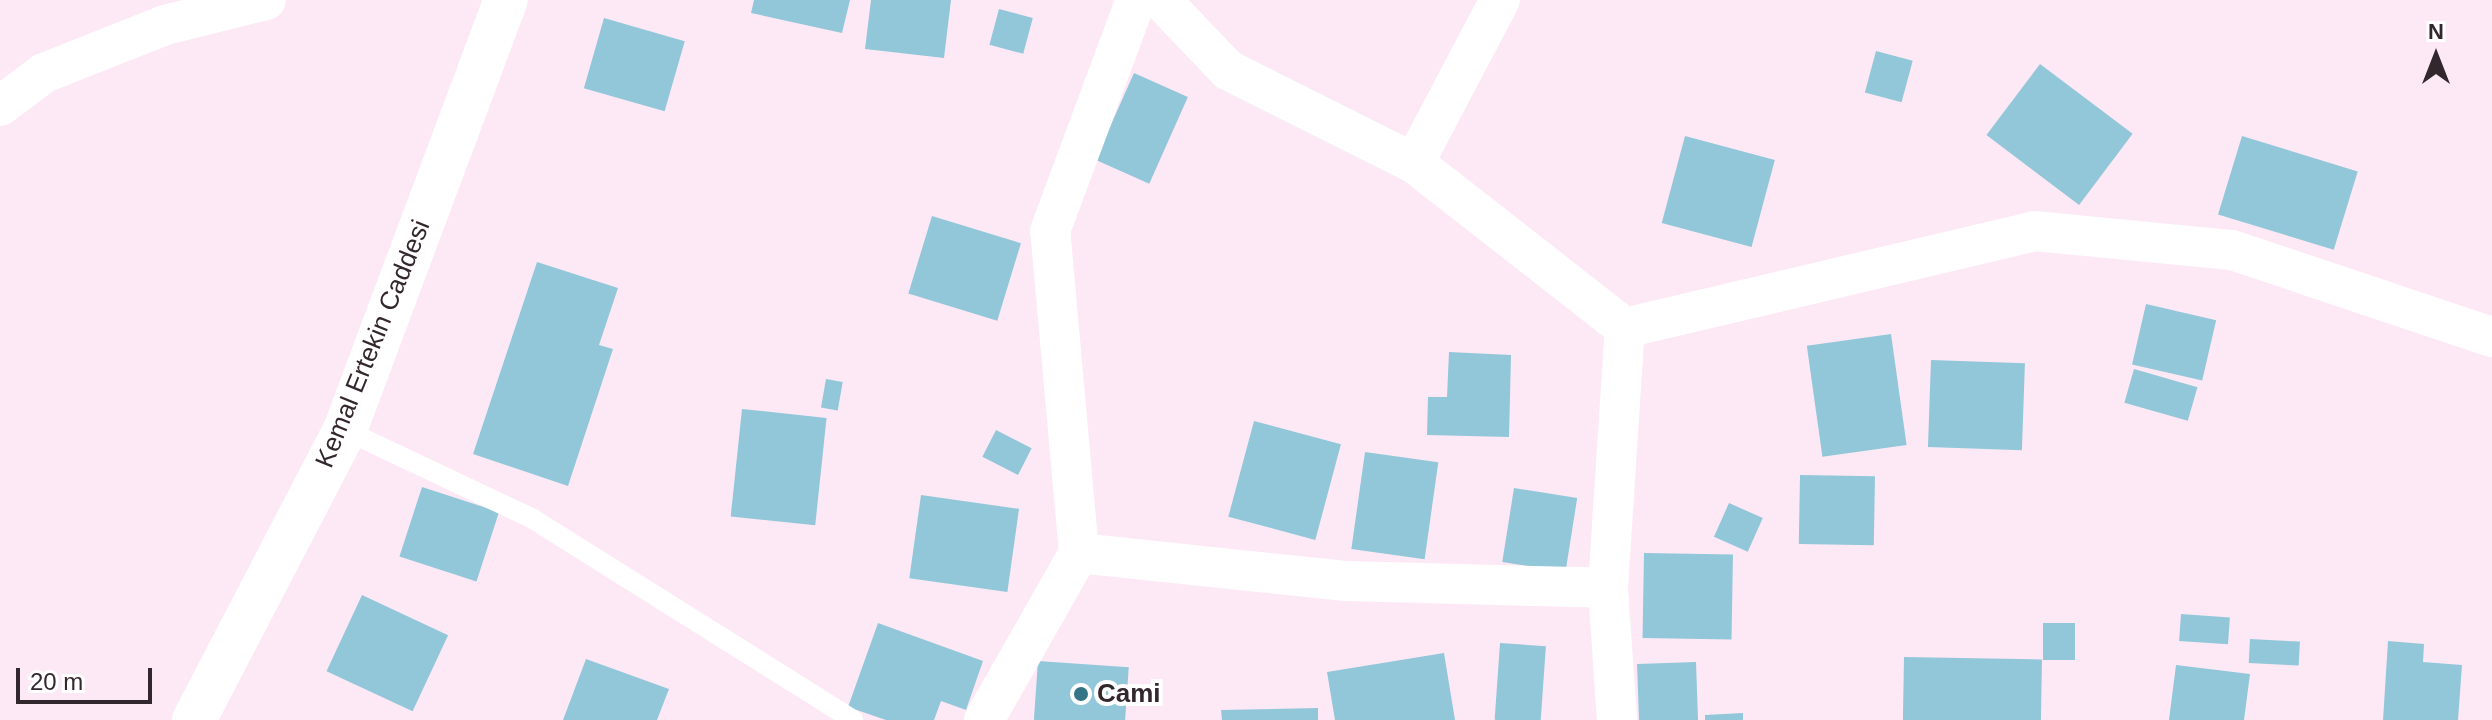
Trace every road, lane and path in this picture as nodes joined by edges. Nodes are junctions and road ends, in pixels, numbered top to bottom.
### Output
1 (266, 0) edge
2 (506, 0) edge
3 (1136, 0) edge
4 (1161, 0) edge
5 (1500, 0) edge
6 (0, 106) edge
7 (1414, 163) junction
8 (1625, 328) junction
9 (2492, 337) edge
10 (345, 430) junction
11 (1079, 553) junction
12 (1608, 588) junction
13 (194, 720) edge
14 (853, 720) edge
15 (984, 720) edge
16 (1617, 720) edge

1 - 6 street
2 - 10 street, Kemal Ertekin Caddesi
3 - 11 street
4 - 7 street
5 - 7 street
7 - 8 street
8 - 9 street
8 - 12 street
10 - 13 street, Kemal Ertekin Caddesi
10 - 14 lane
11 - 12 street
11 - 15 street
12 - 16 street

